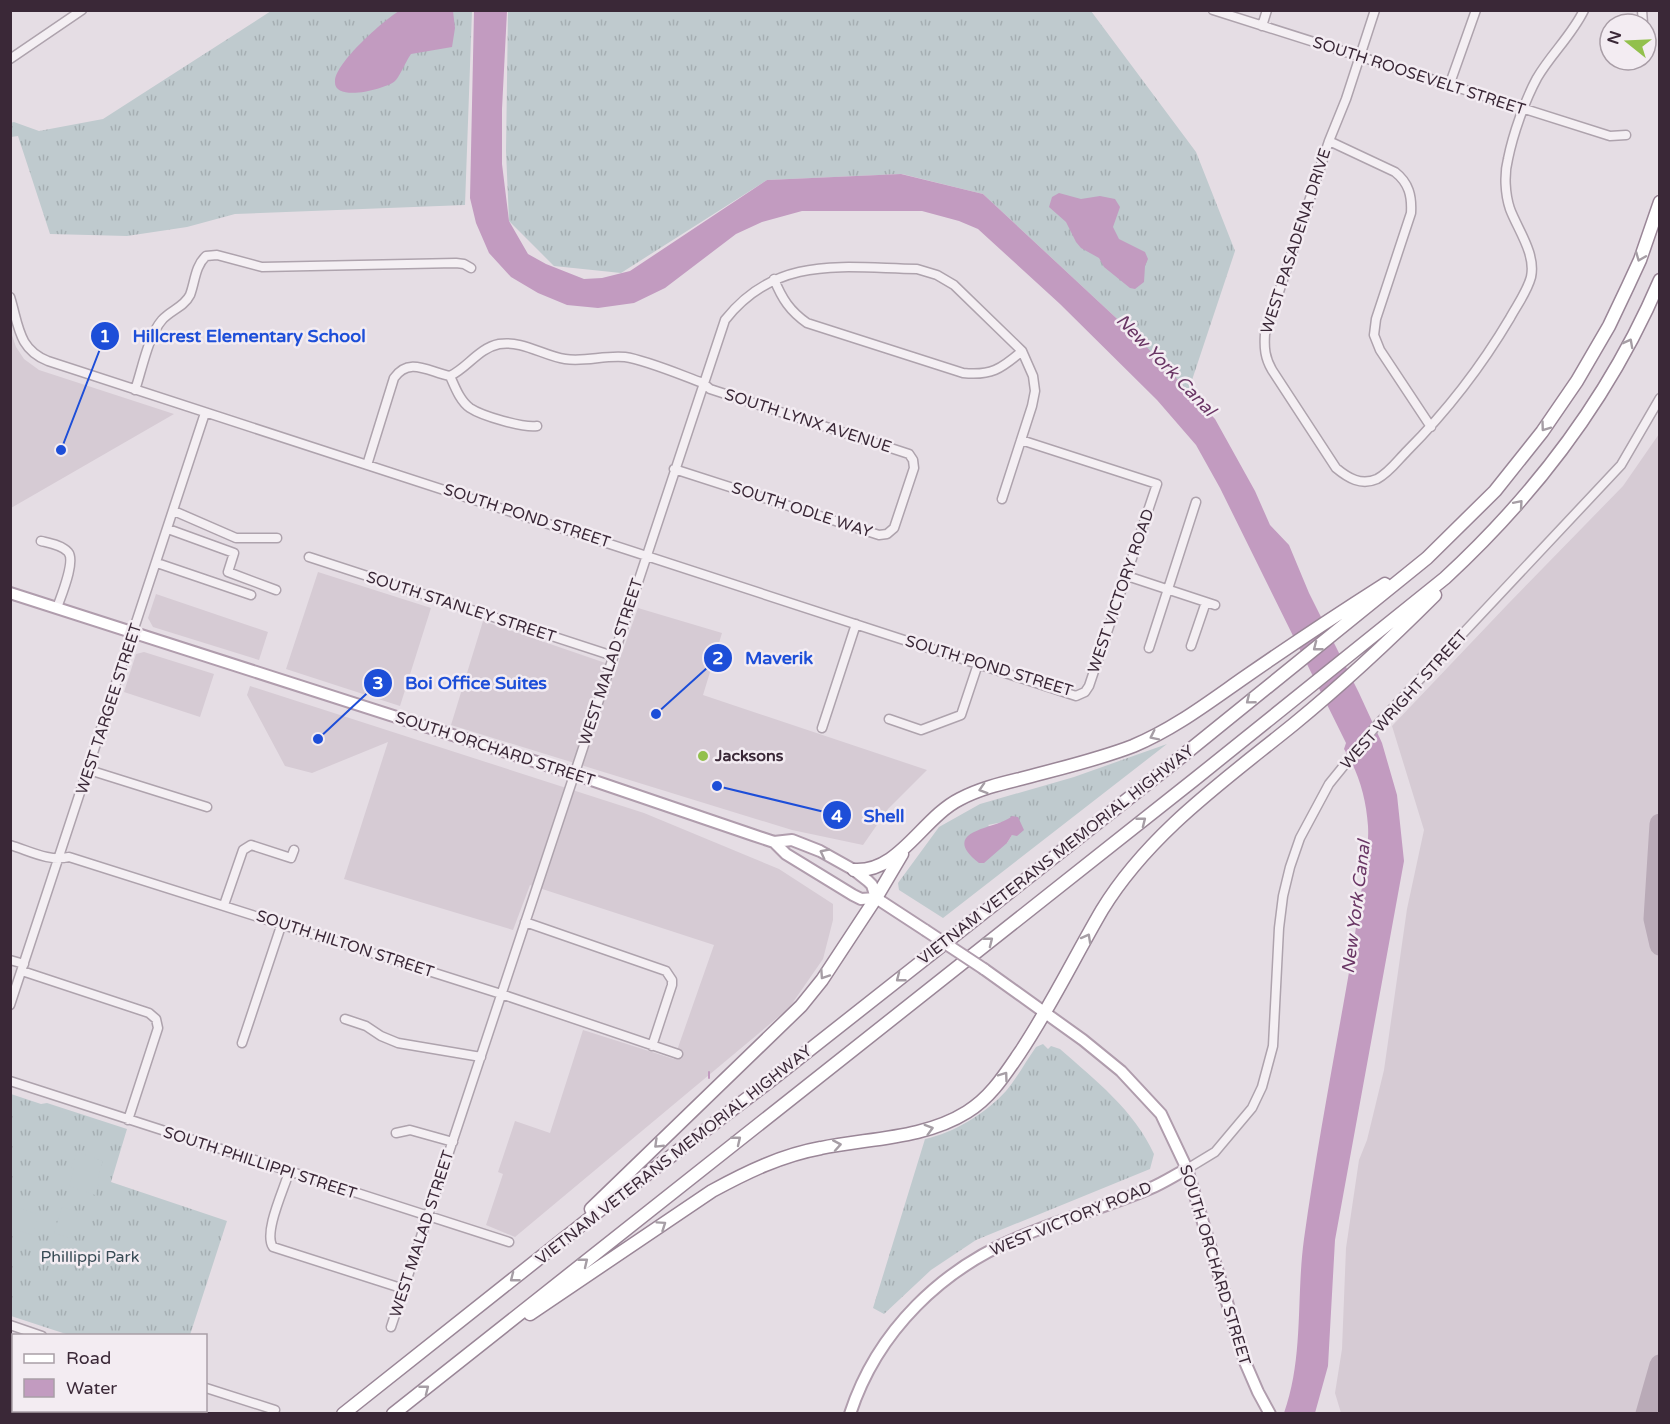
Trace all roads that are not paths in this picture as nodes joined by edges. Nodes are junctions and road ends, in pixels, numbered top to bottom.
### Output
1 (82, 10) edge
2 (1213, 10) edge
3 (1267, 10) edge
4 (1375, 10) edge
5 (1476, 10) edge
6 (1584, 10) edge
7 (1262, 26) junction
8 (1359, 57) junction
9 (10, 59) edge
10 (1449, 86) junction
11 (1524, 109) junction
12 (1626, 135) dead end
13 (1329, 141) junction
14 (1659, 202) edge
15 (471, 268) dead end
16 (774, 279) junction
17 (1659, 280) edge
18 (10, 297) edge
19 (1022, 351) junction
20 (450, 376) junction
21 (703, 383) junction
22 (135, 390) junction
23 (1659, 398) edge
24 (206, 413) junction
25 (537, 426) dead end
26 (1431, 427) junction
27 (1021, 440) junction
28 (913, 460) joint
29 (367, 465) junction
30 (675, 469) junction
31 (1002, 499) dead end
32 (1196, 502) dead end
33 (174, 511) junction
34 (1503, 521) junction
35 (168, 529) junction
36 (277, 538) dead end
37 (41, 541) dead end
38 (646, 555) junction
39 (309, 557) dead end
40 (1427, 558) junction
41 (157, 563) junction
42 (1127, 576) junction
43 (1168, 589) junction
44 (276, 590) dead end
45 (10, 592) edge
46 (251, 595) dead end
47 (57, 608) junction
48 (856, 624) junction
49 (134, 633) junction
50 (1191, 646) dead end
51 (1149, 648) dead end
52 (613, 656) junction
53 (978, 664) junction
54 (1080, 694) joint
55 (889, 719) dead end
56 (822, 728) dead end
57 (88, 770) junction
58 (574, 774) junction
59 (207, 807) dead end
60 (774, 842) junction
61 (10, 845) edge
62 (906, 846) junction
63 (294, 850) dead end
64 (59, 859) junction
65 (854, 870) junction
66 (876, 898) junction
67 (224, 905) junction
68 (525, 922) junction
69 (282, 923) junction
70 (10, 960) edge
71 (23, 968) junction
72 (501, 994) junction
73 (10, 1005) edge
74 (1045, 1013) junction
75 (345, 1019) dead end
76 (242, 1043) dead end
77 (652, 1046) junction
78 (678, 1054) dead end
79 (481, 1057) junction
80 (10, 1081) edge
81 (128, 1120) junction
82 (396, 1133) dead end
83 (453, 1142) junction
84 (1187, 1169) junction
85 (289, 1172) junction
86 (428, 1217) junction
87 (509, 1242) dead end
88 (533, 1263) junction
89 (404, 1288) junction
90 (10, 1325) edge
91 (391, 1327) dead end
92 (39, 1334) edge
93 (457, 1364) junction
94 (207, 1388) edge
95 (275, 1410) dead end
96 (343, 1413) edge
97 (393, 1413) edge
98 (850, 1413) edge
99 (1270, 1413) edge

1 - 9 street
2 - 7 street, SOUTH ROOSEVELT STREET
3 - 7 street
4 - 8 street, WEST PASADENA DRIVE
5 - 10 street
6 - 11 street
7 - 8 street, SOUTH ROOSEVELT STREET
8 - 10 street, SOUTH ROOSEVELT STREET
8 - 13 street, WEST PASADENA DRIVE
10 - 11 street, SOUTH ROOSEVELT STREET
11 - 12 street, SOUTH ROOSEVELT STREET
11 - 26 street
13 - 26 street
13 - 26 street, WEST PASADENA DRIVE
14 -> 40 highway, VIETNAM VETERANS MEMORIAL HIGHWAY
15 - 22 street
16 - 19 street
16 - 19 street
16 - 21 street, WEST MALAD STREET
34 -> 17 highway, VIETNAM VETERANS MEMORIAL HIGHWAY
18 - 22 street, SOUTH POND STREET
19 - 27 street
20 - 21 street, SOUTH LYNX AVENUE
20 - 25 street
20 - 29 street
21 - 28 street, SOUTH LYNX AVENUE
21 - 30 street, WEST MALAD STREET
22 - 24 street, SOUTH POND STREET
23 - 84 street, WEST WRIGHT STREET
24 - 29 street, SOUTH POND STREET
24 - 33 street, WEST TARGEE STREET
27 - 31 street
27 - 42 street, WEST VICTORY ROAD
28 - 30 street, SOUTH ODLE WAY
29 - 38 street, SOUTH POND STREET
30 - 38 street, WEST MALAD STREET
32 - 43 street
33 - 35 street, WEST TARGEE STREET
33 - 36 street
74 -> 34 highway
93 -> 34 highway, VIETNAM VETERANS MEMORIAL HIGHWAY
35 - 41 street, WEST TARGEE STREET
35 - 44 street
37 - 47 street
38 - 48 street, SOUTH POND STREET
38 - 52 street, WEST MALAD STREET
39 - 52 street, SOUTH STANLEY STREET
40 -> 62 highway
40 -> 88 highway, VIETNAM VETERANS MEMORIAL HIGHWAY
41 - 46 street
41 - 49 street, WEST TARGEE STREET
42 - 43 street
42 - 54 street, WEST VICTORY ROAD
43 - 50 street
43 - 51 street
45 - 47 main road, SOUTH ORCHARD STREET
47 - 49 main road, SOUTH ORCHARD STREET
48 - 53 street, SOUTH POND STREET
48 - 56 street
49 - 57 street, WEST TARGEE STREET
49 - 58 main road, SOUTH ORCHARD STREET
52 - 58 street, WEST MALAD STREET
53 - 54 street, SOUTH POND STREET
53 - 55 street
57 - 59 street
57 - 64 street, WEST TARGEE STREET
58 - 60 main road, SOUTH ORCHARD STREET
58 - 68 street, WEST MALAD STREET
65 -> 60 main road, SOUTH ORCHARD STREET
60 - 66 main road, SOUTH ORCHARD STREET
61 - 64 street, SOUTH HILTON STREET
62 - 65 highway
62 - 66 highway
63 - 67 street
64 - 67 street, SOUTH HILTON STREET
64 - 71 street, WEST TARGEE STREET
65 - 66 main road, SOUTH ORCHARD STREET
66 - 74 main road, SOUTH ORCHARD STREET, bridge
66 -> 88 highway
67 - 69 street, SOUTH HILTON STREET
68 - 72 street, WEST MALAD STREET
68 - 77 street
69 - 72 street, SOUTH HILTON STREET
69 - 76 street
70 - 71 street
71 - 73 street, WEST TARGEE STREET
71 - 81 street
72 - 77 street, SOUTH HILTON STREET
72 - 79 street, WEST MALAD STREET
74 - 84 main road, SOUTH ORCHARD STREET
93 -> 74 highway
75 - 79 street
77 - 78 street, SOUTH HILTON STREET
79 - 83 street, WEST MALAD STREET
80 - 81 street, SOUTH PHILLIPPI STREET
81 - 85 street, SOUTH PHILLIPPI STREET
82 - 83 street, WEST MALAD STREET
83 - 86 street, WEST MALAD STREET
84 - 98 main road, WEST VICTORY ROAD
84 - 99 main road, SOUTH ORCHARD STREET
85 - 86 street, SOUTH PHILLIPPI STREET
85 - 89 street
86 - 87 street, SOUTH PHILLIPPI STREET
86 - 89 street, WEST MALAD STREET
88 -> 96 highway, VIETNAM VETERANS MEMORIAL HIGHWAY
89 - 91 street, WEST MALAD STREET
90 - 92 street
97 -> 93 highway, VIETNAM VETERANS MEMORIAL HIGHWAY
94 - 95 street

